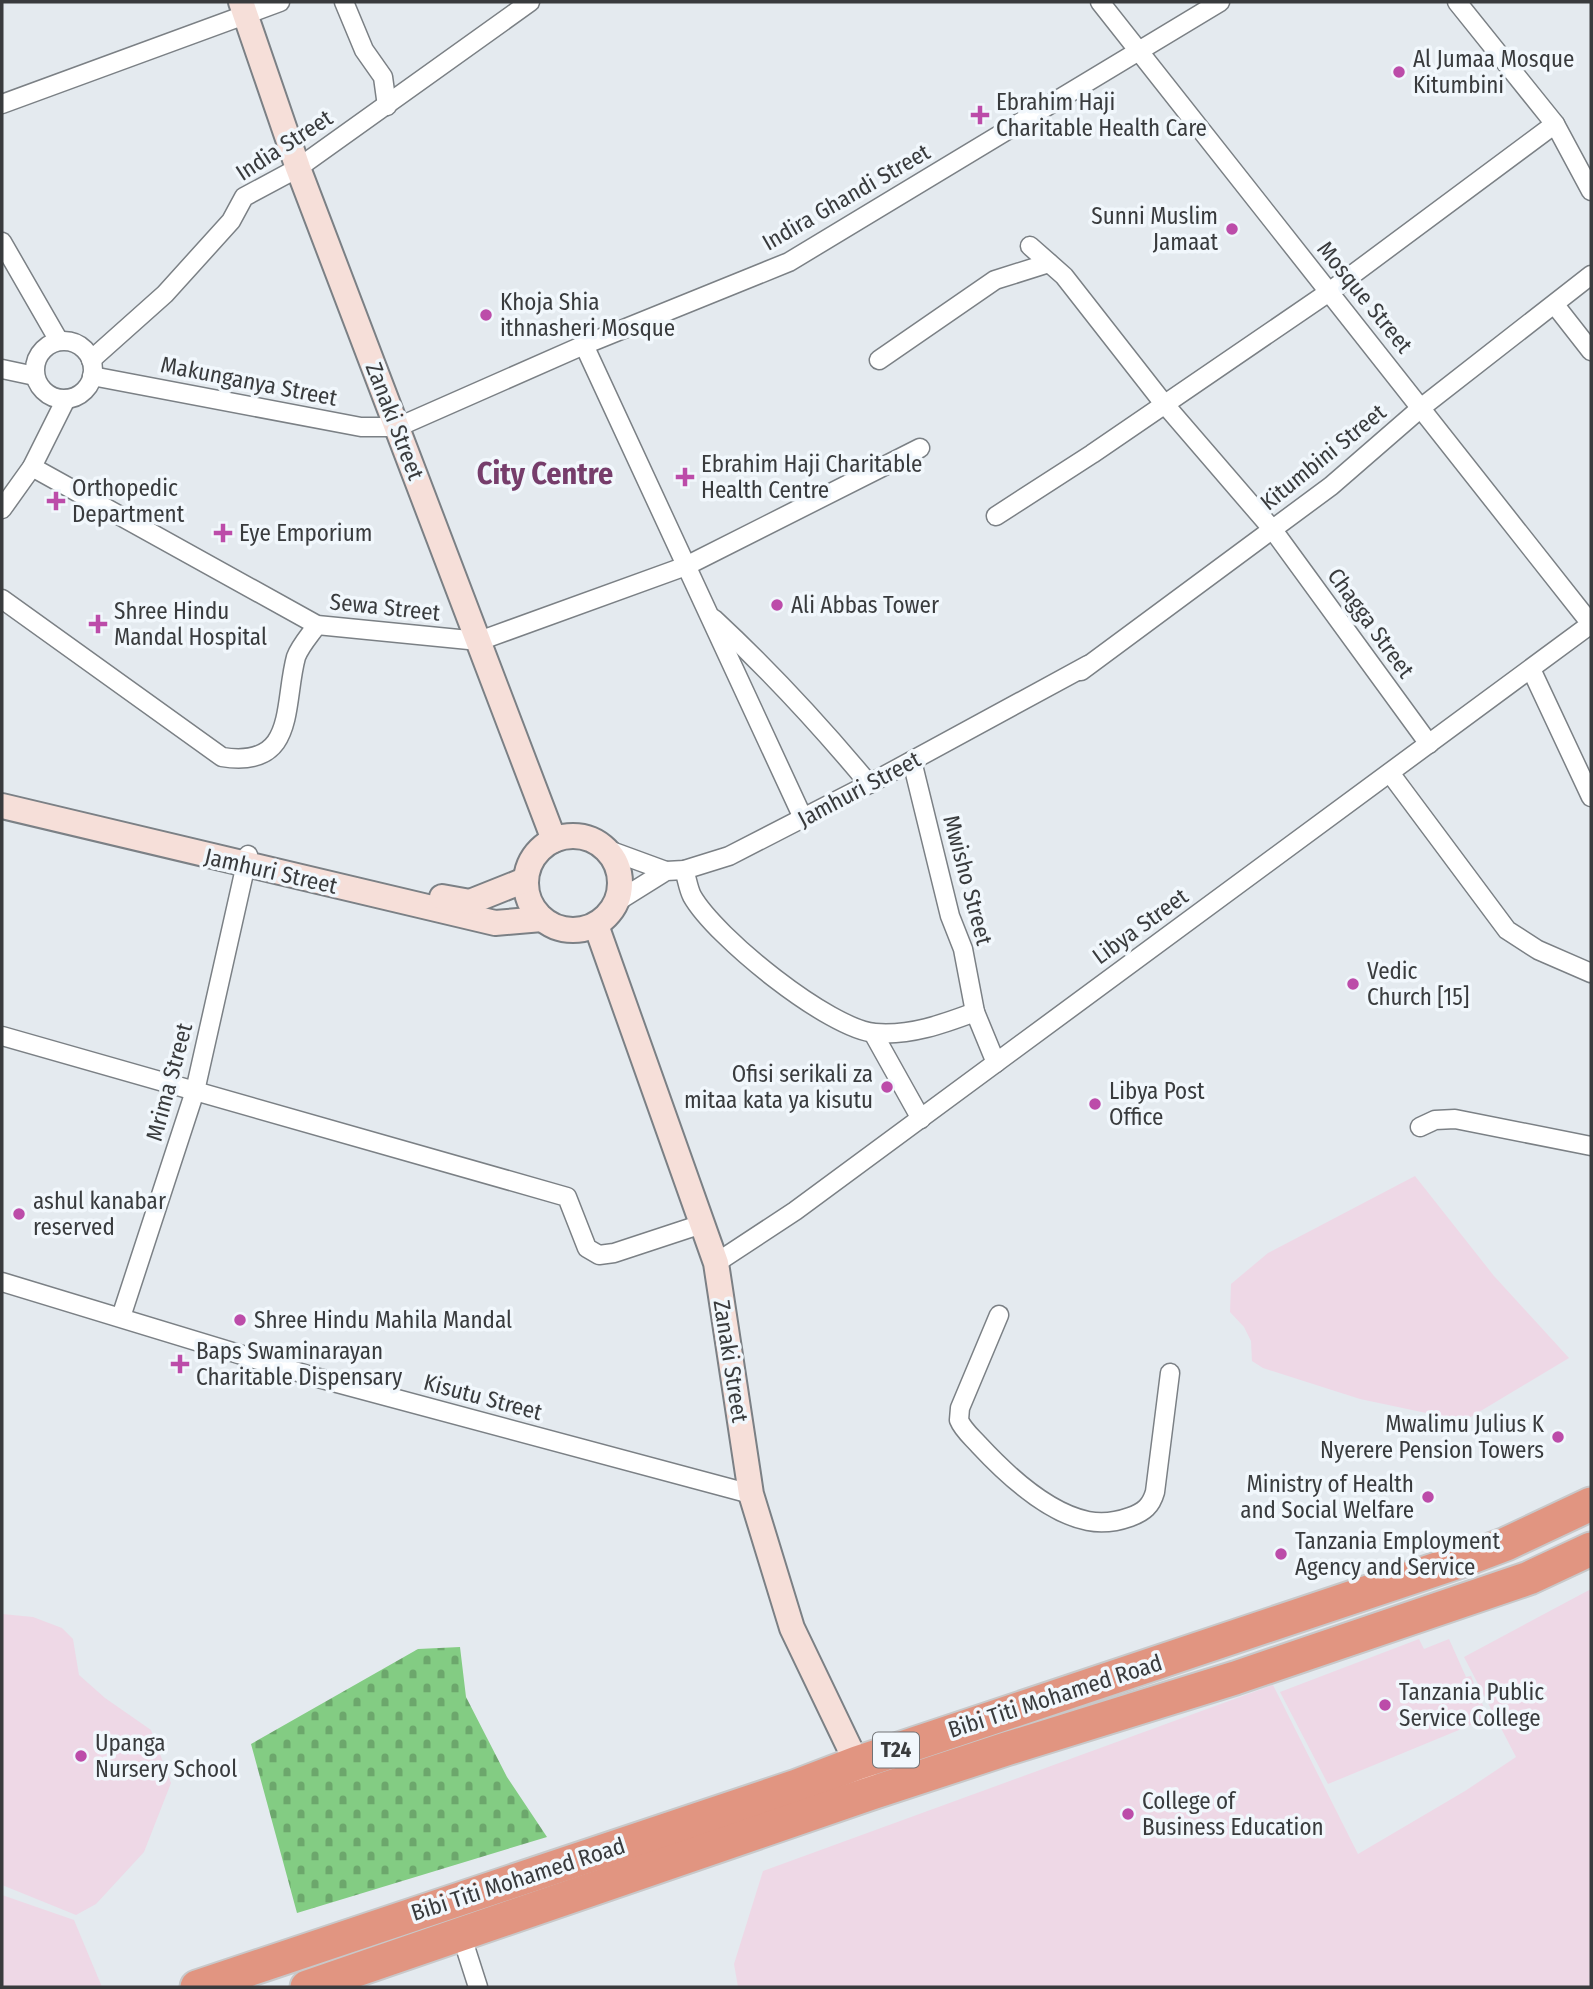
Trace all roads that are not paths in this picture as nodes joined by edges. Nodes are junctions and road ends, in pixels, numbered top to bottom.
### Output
1 (280, 2) edge
2 (344, 2) edge
3 (530, 2) edge
4 (1100, 2) edge
5 (1220, 2) edge
6 (1457, 2) edge
7 (244, 8) edge
8 (1140, 52) junction
9 (2, 104) edge
10 (387, 106) junction
11 (1555, 124) junction
12 (298, 168) junction
13 (1591, 191) edge
14 (2, 242) edge
15 (1030, 246) dead end
16 (1049, 263) junction
17 (1591, 275) edge
18 (1329, 292) junction
19 (1555, 305) junction
20 (59, 341) junction
21 (584, 345) junction
22 (1591, 351) edge
23 (880, 360) dead end
24 (92, 368) junction
25 (2, 369) edge
26 (35, 376) junction
27 (66, 399) junction
28 (1164, 403) junction
29 (1422, 407) junction
30 (398, 427) junction
31 (920, 448) dead end
32 (32, 467) junction
33 (2, 509) edge
34 (996, 516) dead end
35 (1273, 530) junction
36 (686, 566) junction
37 (2, 599) edge
38 (706, 612) junction
39 (1591, 624) edge
40 (317, 625) junction
41 (479, 641) junction
42 (1088, 666) joint
43 (1531, 669) junction
44 (1429, 744) junction
45 (912, 761) junction
46 (1390, 773) junction
47 (869, 784) junction
48 (2, 794) edge
49 (1591, 797) edge
50 (2, 806) edge
51 (803, 818) junction
52 (554, 839) junction
53 (606, 849) junction
54 (247, 860) junction
55 (675, 871) junction
56 (526, 880) junction
57 (618, 901) junction
58 (542, 919) junction
59 (596, 925) junction
60 (1591, 973) edge
61 (975, 1012) junction
62 (873, 1033) junction
63 (2, 1037) edge
64 (996, 1063) junction
65 (195, 1091) junction
66 (921, 1119) junction
67 (1420, 1127) dead end
68 (1591, 1146) edge
69 (702, 1224) junction
70 (716, 1264) junction
71 (2, 1282) edge
72 (999, 1315) dead end
73 (121, 1317) junction
74 (1170, 1373) dead end
75 (751, 1494) junction
76 (1591, 1504) edge
77 (1591, 1549) edge
78 (857, 1763) junction
79 (872, 1793) junction
80 (461, 1934) junction
81 (197, 1987) edge
82 (307, 1987) edge
83 (478, 1987) edge

1 - 7 street
2 - 10 street
3 - 10 street, India Street
4 - 8 street, Mosque Street
5 - 8 street, Indira Ghandi Street
6 - 11 street
7 - 9 street
7 - 12 street, Zanaki Street
8 - 18 street, Mosque Street
8 - 21 street, Indira Ghandi Street
10 - 12 street, India Street
11 - 13 street
11 - 18 street
12 - 24 street, India Street
12 - 30 street, Zanaki Street
14 - 20 street
15 - 16 street, Chagga Street
16 - 23 street
16 - 28 street, Chagga Street
17 - 19 street, Kitumbini Street
18 - 28 street
18 - 29 street, Mosque Street
19 - 22 street
19 - 29 street, Kitumbini Street
20 - 24 street
20 - 26 street
21 - 30 street, Indira Ghandi Street
21 - 36 street
24 - 27 street
24 - 30 street, Makunganya Street
25 - 26 street
26 - 27 street
27 - 32 street
28 - 34 street
28 - 35 street, Chagga Street
29 - 35 street, Kitumbini Street
29 - 39 street, Mosque Street
30 - 41 street, Zanaki Street
31 - 36 street
32 - 33 street
32 - 40 street, Sewa Street
35 - 42 street, Kitumbini Street
35 - 44 street, Chagga Street
36 - 38 street
36 - 41 street
37 - 40 street
38 - 47 street
38 - 51 street
39 - 43 street, Libya Street
40 - 41 street, Sewa Street
41 - 52 street, Zanaki Street
42 - 45 street, Jamhuri Street
43 - 44 street, Libya Street
43 - 49 street
44 - 46 street, Libya Street
45 - 47 street, Jamhuri Street
45 - 61 street, Mwisho Street
46 - 60 street
46 - 64 street, Libya Street
47 - 51 street, Jamhuri Street
48 - 54 street, Jamhuri Street
50 - 54 street, Jamhuri Street
51 - 55 street, Jamhuri Street
52 - 53 street
52 - 56 street
53 - 55 street
53 - 57 street
54 - 56 street, Jamhuri Street
54 - 58 street, Jamhuri Street
54 - 65 street, Mrima Street
55 - 57 street, Jamhuri Street
55 - 62 street
56 - 58 street
57 - 59 street
58 - 59 street
59 - 69 street, Zanaki Street
61 - 62 street
61 - 64 street, Mwisho Street
62 - 66 street
63 - 65 street
64 - 66 street, Libya Street
65 - 69 street
65 - 73 street, Mrima Street
66 - 70 street, Libya Street
67 - 68 street
69 - 70 street, Zanaki Street
70 - 75 street, Zanaki Street
71 - 73 street, Kisutu Street
72 - 74 street
73 - 75 street, Kisutu Street
75 - 78 street, Zanaki Street
76 - 78 highway, Bibi Titi Mohamed Road / T24
77 - 79 highway, Bibi Titi Mohamed Road / T24
78 - 79 street, Zanaki Street
78 - 81 highway, Bibi Titi Mohamed Road / T24
79 - 80 highway, Bibi Titi Mohamed Road / T24
80 - 82 highway, Bibi Titi Mohamed Road / T24
80 - 83 street

